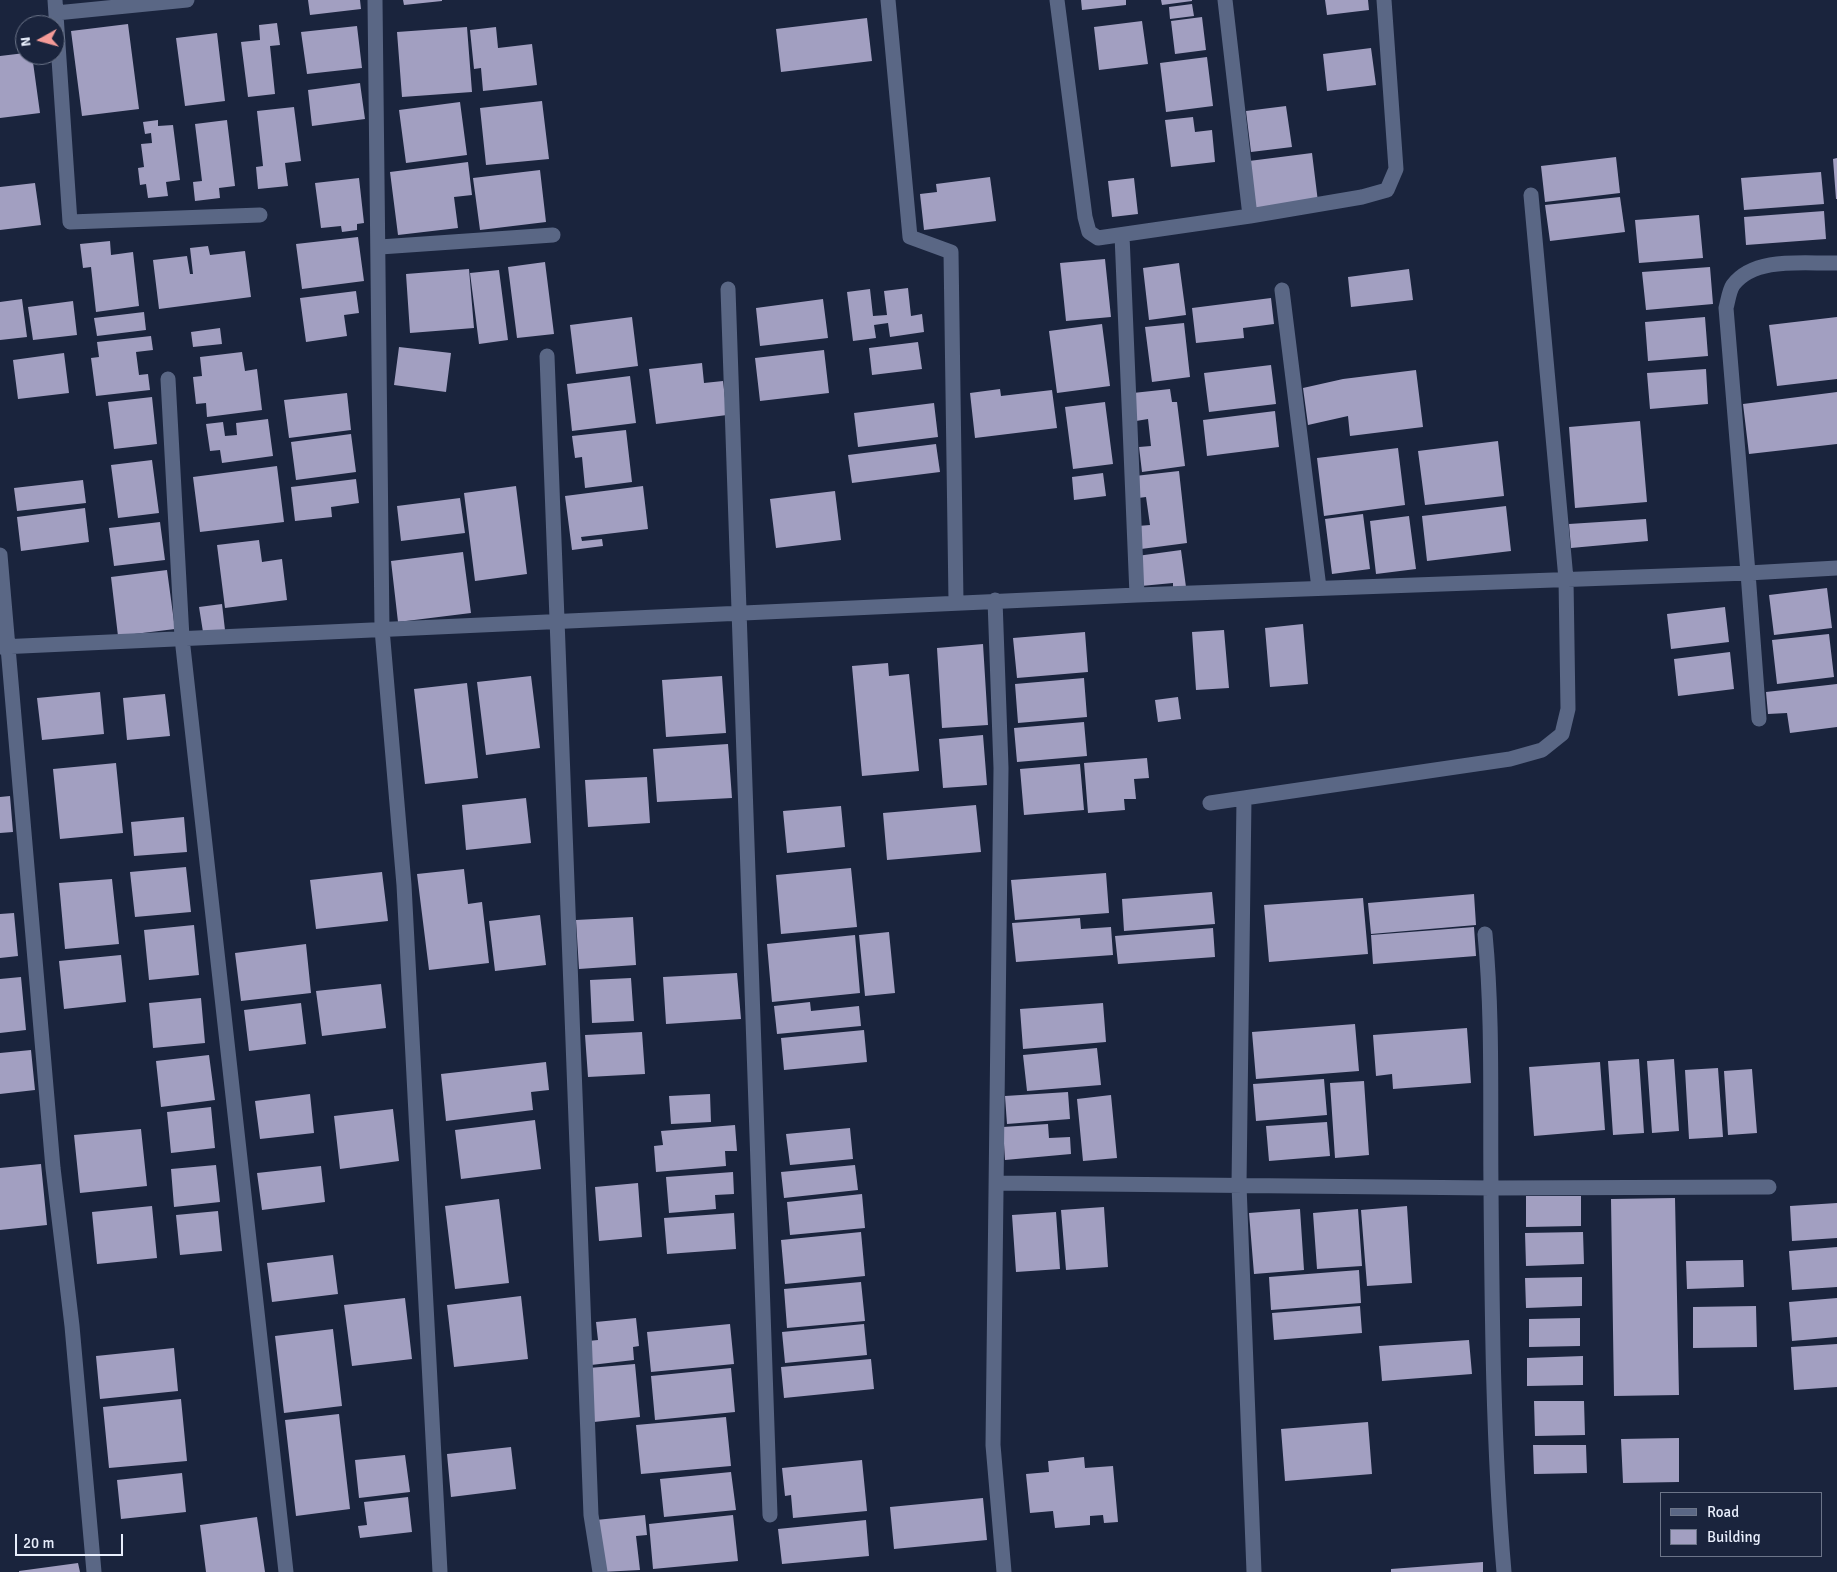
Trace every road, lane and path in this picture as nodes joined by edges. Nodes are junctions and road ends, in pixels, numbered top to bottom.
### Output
1 (187, 0) edge
2 (376, 0) edge
3 (888, 0) edge
4 (1058, 0) edge
5 (1225, 0) edge
6 (1384, 0) edge
7 (55, 7) edge
8 (1531, 195) dead end
9 (260, 214) dead end
10 (1250, 216) junction
11 (553, 235) dead end
12 (1122, 235) junction
13 (380, 247) junction
14 (1837, 263) edge
15 (728, 289) dead end
16 (1282, 290) dead end
17 (547, 356) dead end
18 (168, 378) dead end
19 (0, 556) edge
20 (1837, 568) edge
21 (1748, 573) junction
22 (1566, 579) junction
23 (1319, 588) junction
24 (1137, 595) junction
25 (995, 600) junction
26 (956, 602) junction
27 (738, 613) junction
28 (558, 621) junction
29 (382, 629) junction
30 (182, 638) junction
31 (3, 647) edge
32 (1759, 719) dead end
33 (1244, 798) junction
34 (1210, 803) dead end
35 (1484, 934) dead end
36 (996, 1183) junction
37 (1239, 1185) junction
38 (1770, 1187) dead end
39 (1490, 1188) junction
40 (770, 1515) dead end
41 (94, 1572) edge
42 (286, 1572) edge
43 (440, 1572) edge
44 (600, 1572) edge
45 (1004, 1572) edge
46 (1254, 1572) edge
47 (1504, 1572) edge

1 - 7 street
2 - 13 street
3 - 26 street
4 - 12 street
5 - 10 street
6 - 10 street
7 - 9 street
8 - 22 street
10 - 12 street
11 - 13 street
12 - 24 street
13 - 29 street
14 - 21 street
15 - 27 street
16 - 23 street
17 - 28 street
18 - 30 street
19 - 31 street
20 - 21 street
21 - 22 street
21 - 32 street
22 - 23 street
22 - 33 street
23 - 24 street
24 - 25 street
25 - 26 street
25 - 36 street
26 - 27 street
27 - 28 street
27 - 40 street
28 - 29 street
28 - 44 street
29 - 30 street
29 - 43 street
30 - 31 street
30 - 42 street
31 - 41 street
33 - 34 street
33 - 37 street
35 - 39 street
36 - 37 street
36 - 45 street
37 - 39 street
37 - 46 street
38 - 39 street
39 - 47 street

